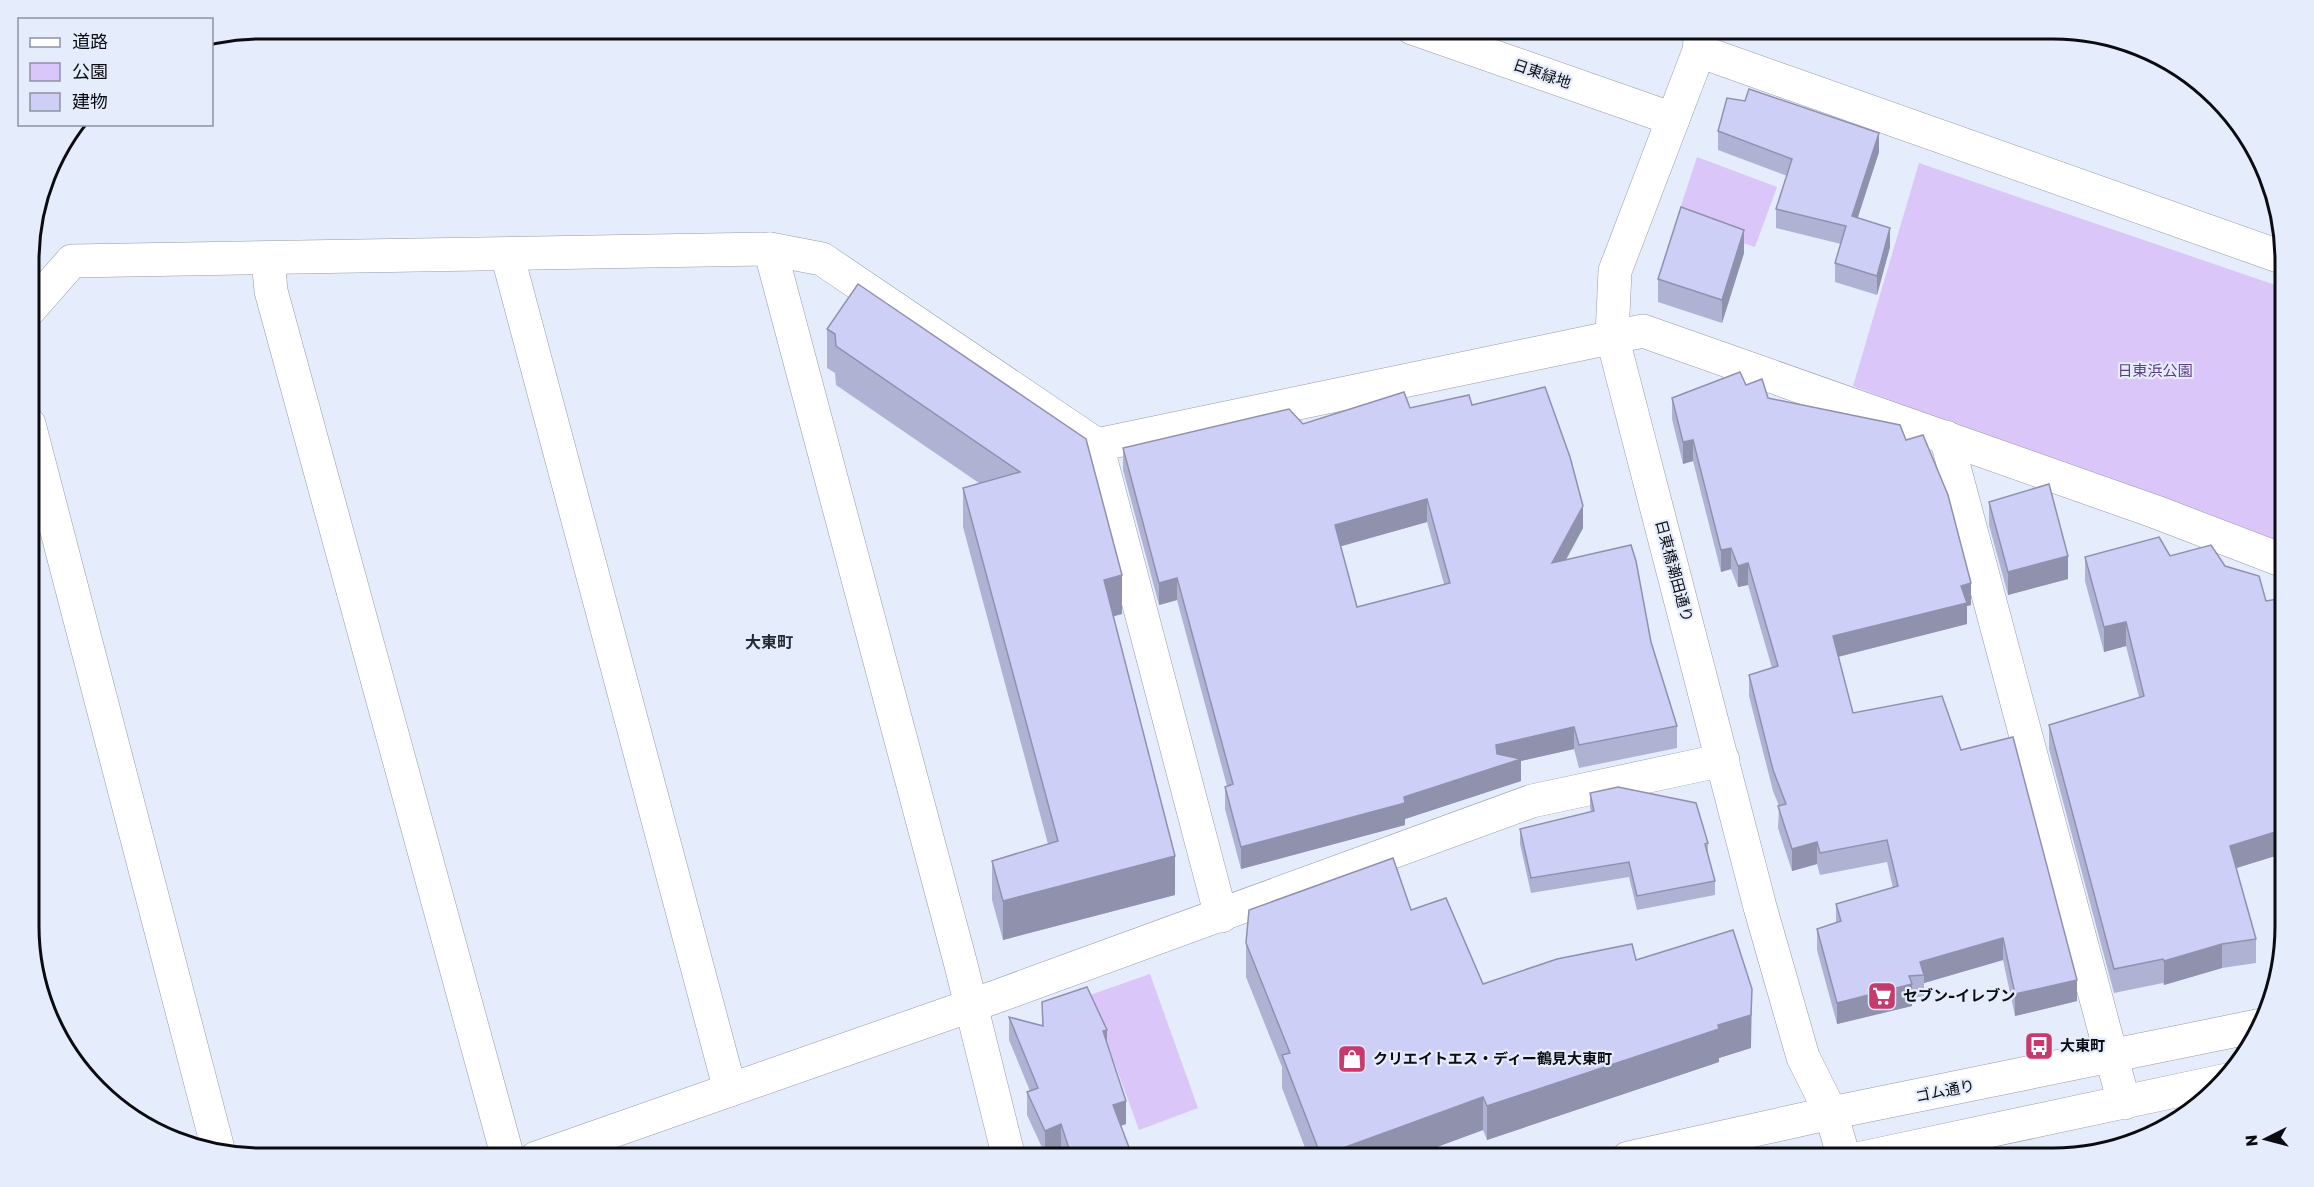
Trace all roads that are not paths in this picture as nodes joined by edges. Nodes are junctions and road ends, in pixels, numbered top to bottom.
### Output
1 (1444, 39) edge
2 (1700, 40) edge
3 (1673, 119) junction
4 (770, 249) junction
5 (507, 254) junction
6 (2275, 255) edge
7 (268, 258) junction
8 (39, 299) edge
9 (1612, 336) junction
10 (1946, 437) junction
11 (1097, 445) junction
12 (39, 462) edge
13 (2275, 558) edge
14 (1723, 760) junction
15 (1221, 916) junction
16 (971, 1006) junction
17 (2250, 1028) edge
18 (2113, 1058) junction
19 (2209, 1084) edge
20 (730, 1090) junction
21 (2124, 1103) junction
22 (1830, 1113) junction
23 (217, 1144) edge
24 (505, 1148) edge
25 (565, 1148) edge
26 (1006, 1148) edge
27 (1673, 1148) edge
28 (1841, 1148) edge
29 (1910, 1148) edge

1 - 3 street, 日東緑地
2 - 3 street, 日東橋潮田通り
2 - 6 street
3 - 9 street, 日東橋潮田通り
4 - 5 street
4 - 11 street
4 - 16 street
5 - 7 street
5 - 20 street
7 - 8 street
7 - 24 street
9 - 10 street
9 - 11 street
9 - 14 street, 日東橋潮田通り
10 - 13 street
10 - 18 street
11 - 15 street
12 - 23 street
14 - 15 street
14 - 22 street, 日東橋潮田通り
15 - 16 street
16 - 20 street
16 - 26 street
17 - 18 street, ゴム通り
18 - 21 street
18 - 22 street, ゴム通り
19 - 21 street
20 - 25 street
21 - 29 street
22 - 27 street, ゴム通り
22 - 28 street, 日東橋潮田通り

